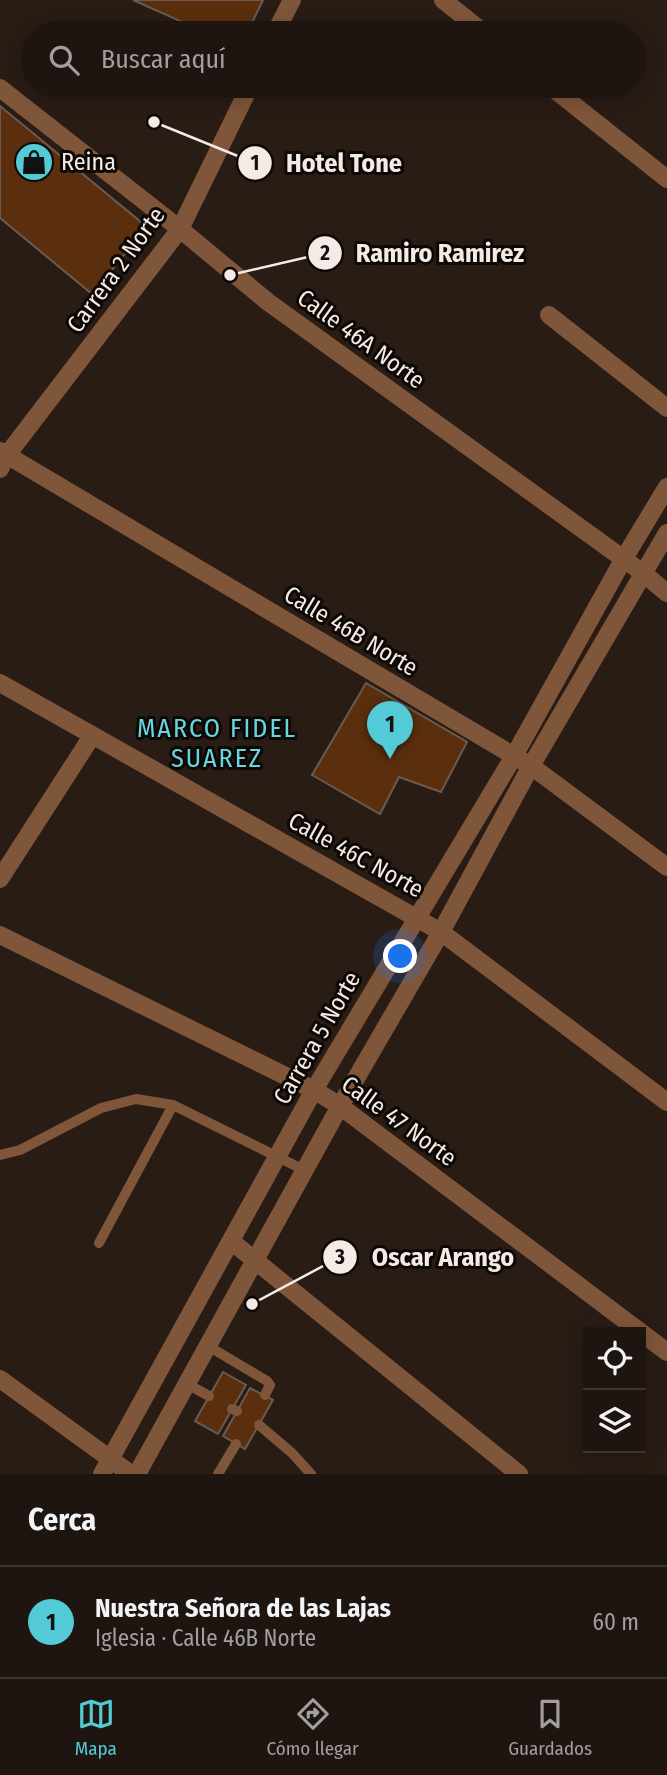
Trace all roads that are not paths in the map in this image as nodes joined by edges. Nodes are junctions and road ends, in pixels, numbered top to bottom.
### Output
1 (292, 0) edge
2 (443, 0) edge
3 (281, 21) edge
4 (470, 21) edge
5 (0, 88) edge
6 (244, 98) edge
7 (565, 98) edge
8 (667, 179) edge
9 (180, 229) junction
10 (549, 316) dead end
11 (667, 408) edge
12 (2, 459) edge
13 (667, 487) edge
14 (667, 533) edge
15 (622, 560) junction
16 (643, 573) junction
17 (667, 593) edge
18 (0, 683) edge
19 (92, 736) junction
20 (514, 756) junction
21 (531, 766) junction
22 (667, 867) edge
23 (0, 879) edge
24 (416, 917) junction
25 (440, 932) junction
26 (0, 935) edge
27 (314, 1090) junction
28 (667, 1102) edge
29 (173, 1105) junction
30 (340, 1106) junction
31 (0, 1155) edge
32 (278, 1156) junction
33 (304, 1170) junction
34 (231, 1241) junction
35 (99, 1243) dead end
36 (256, 1259) junction
37 (208, 1346) junction
38 (667, 1352) edge
39 (0, 1379) edge
40 (187, 1384) junction
41 (265, 1395) dead end
42 (209, 1396) dead end
43 (259, 1424) dead end
44 (236, 1444) dead end
45 (110, 1458) junction
46 (102, 1474) edge
47 (131, 1474) edge
48 (137, 1474) edge
49 (218, 1474) edge
50 (311, 1474) edge
51 (519, 1474) edge

1 - 3 street
2 - 4 street
5 - 9 street, Calle 46A Norte
6 - 9 street, Carrera 2 Norte
7 - 8 street
9 - 12 street, Carrera 2 Norte
9 - 15 street, Calle 46A Norte
10 - 11 street
12 - 20 street, Calle 46B Norte
13 - 15 street, Carrera 5 Norte
14 - 16 street
15 - 16 street, Calle 46A Norte
15 - 20 street, Carrera 5 Norte
16 - 17 street, Calle 46A Norte
16 - 21 street
18 - 19 street, Calle 46C Norte
19 - 23 street
19 - 24 street, Calle 46C Norte
20 - 21 street, Calle 46B Norte
20 - 24 street, Carrera 5 Norte
21 - 22 street, Calle 46B Norte
21 - 25 street
24 - 25 street, Calle 46C Norte
24 - 27 street, Carrera 5 Norte
25 - 28 street, Calle 46C Norte
25 - 30 street
26 - 27 street, Calle 47 Norte
27 - 30 street, Calle 47 Norte
27 - 32 street, Carrera 5 Norte
29 - 31 lane
29 - 32 lane
29 - 35 lane
30 - 33 street
30 - 38 street, Calle 47 Norte
32 - 33 lane
32 - 34 street, Carrera 5 Norte
33 - 36 street
34 - 36 street
34 - 45 street, Carrera 5 Norte
36 - 37 street
36 - 51 street
37 - 40 street
37 - 41 lane
39 - 45 street
40 - 42 lane
40 - 48 street
43 - 50 lane
44 - 49 lane
45 - 46 street, Carrera 5 Norte
45 - 47 street

